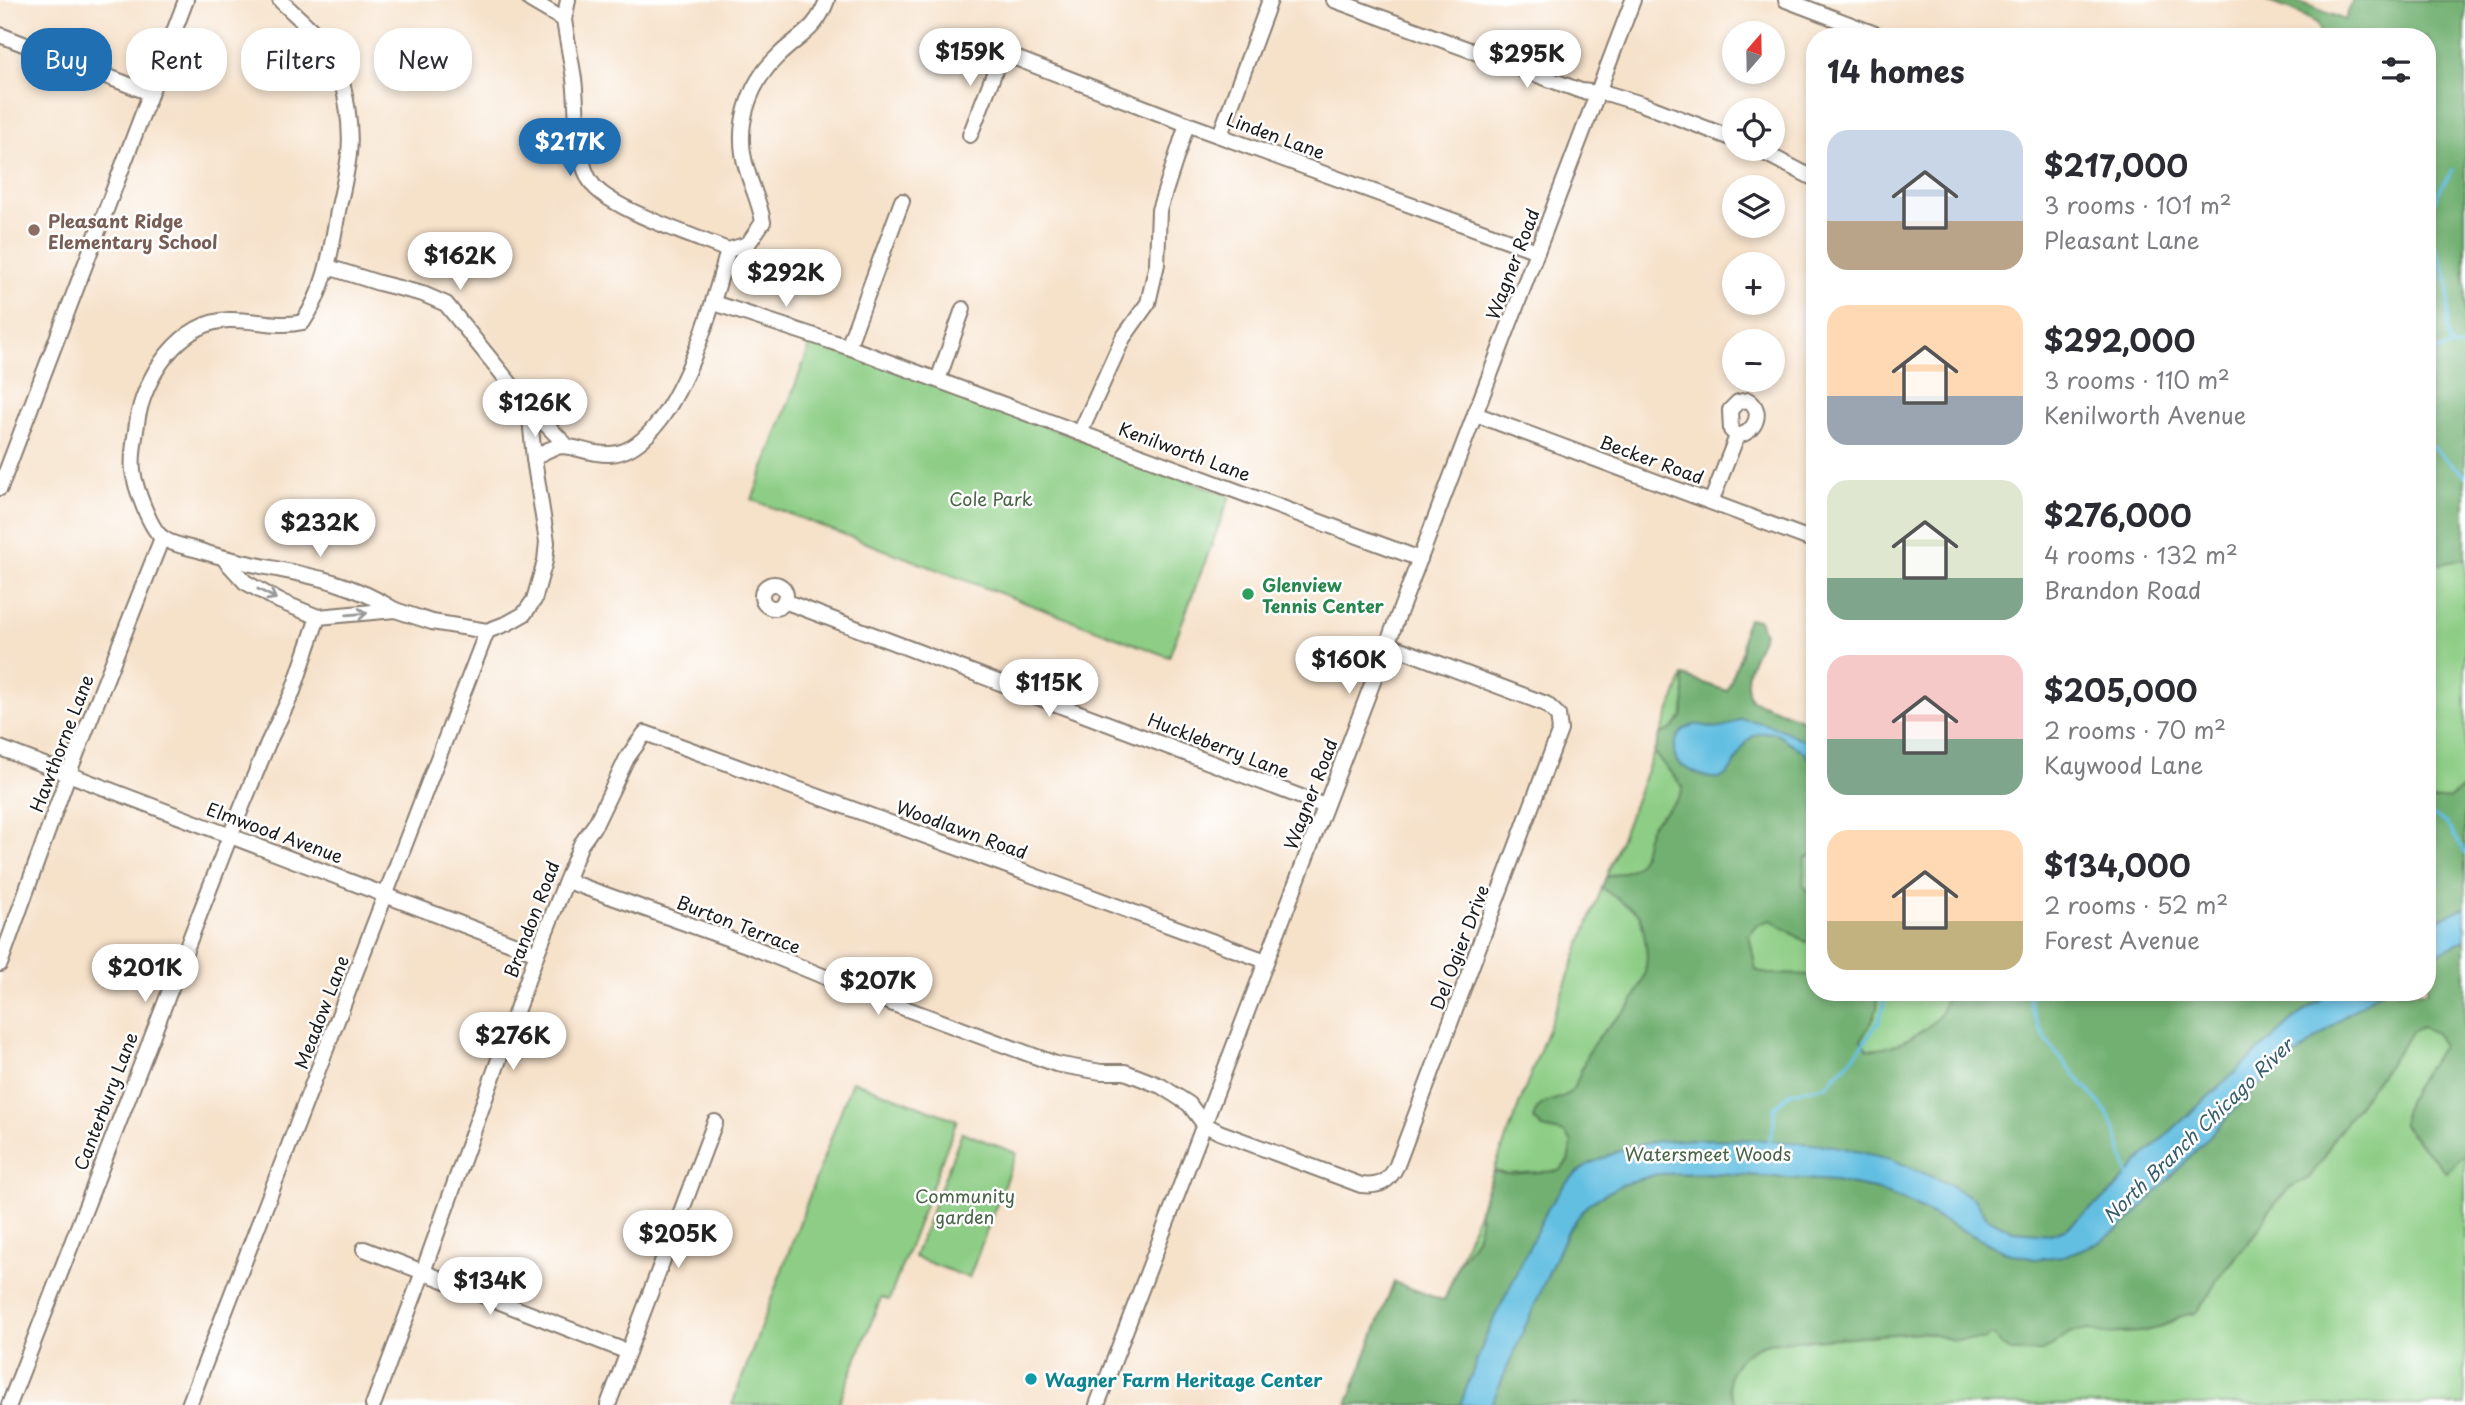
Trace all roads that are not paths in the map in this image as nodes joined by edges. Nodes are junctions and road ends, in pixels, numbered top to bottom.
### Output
1 (186, 0) edge
2 (280, 0) edge
3 (530, 0) edge
4 (568, 0) edge
5 (827, 0) edge
6 (1270, 0) edge
7 (1334, 0) edge
8 (1633, 0) edge
9 (1786, 0) edge
10 (564, 20) junction
11 (1859, 28) edge
12 (0, 35) edge
13 (966, 39) dead end
14 (1002, 53) junction
15 (150, 93) junction
16 (1597, 94) junction
17 (1187, 124) junction
18 (1722, 134) edge
19 (970, 135) dead end
20 (1220, 135) junction
21 (1780, 161) edge
22 (1806, 174) edge
23 (902, 201) dead end
24 (728, 250) junction
25 (1537, 251) junction
26 (328, 267) junction
27 (713, 303) junction
28 (963, 309) dead end
29 (848, 347) junction
30 (938, 380) junction
31 (529, 407) junction
32 (1475, 414) junction
33 (1080, 433) junction
34 (1737, 436) dead end
35 (567, 446) junction
36 (534, 458) junction
37 (0, 488) edge
38 (1711, 502) junction
39 (162, 538) junction
40 (1806, 538) edge
41 (225, 559) junction
42 (1420, 559) junction
43 (784, 601) dead end
44 (395, 610) junction
45 (318, 617) junction
46 (487, 631) junction
47 (1387, 644) junction
48 (645, 733) joint
49 (0, 748) edge
50 (68, 775) junction
51 (1325, 806) junction
52 (230, 836) junction
53 (567, 881) junction
54 (387, 894) junction
55 (537, 953) junction
56 (1266, 961) junction
57 (0, 964) edge
58 (715, 1122) dead end
59 (1204, 1124) junction
60 (364, 1249) dead end
61 (423, 1272) junction
62 (628, 1352) junction
63 (9, 1405) edge
64 (189, 1405) edge
65 (373, 1405) edge
66 (608, 1405) edge
67 (1097, 1405) edge

1 - 15 street
2 - 26 street
3 - 10 street
4 - 10 street
5 - 24 street
6 - 20 street
7 - 16 street
8 - 16 street, Wagner Road
9 - 11 street
10 - 24 street
12 - 15 street
13 - 14 street, Linden Lane
14 - 17 street, Linden Lane
14 - 19 street
15 - 37 street
16 - 18 street
16 - 25 street, Wagner Road
17 - 20 street, Linden Lane
17 - 33 street
20 - 25 street, Linden Lane
21 - 22 street
23 - 29 street
24 - 27 street
25 - 32 street, Wagner Road
26 - 31 street
26 - 39 street
27 - 29 street, Kenilworth Lane
27 - 35 street
28 - 30 street
29 - 30 street, Kenilworth Lane
30 - 33 street, Kenilworth Lane
31 - 35 street
31 - 36 street
32 - 38 street, Becker Road
32 - 42 street, Wagner Road
33 - 42 street, Kenilworth Lane
34 - 38 street
35 - 36 street
36 - 46 street
38 - 40 street, Becker Road
39 - 41 street
39 - 50 street, Hawthorne Lane
41 - 44 street
41 -> 45 street
42 - 47 street, Wagner Road
43 - 51 street, Huckleberry Lane
45 -> 44 street
44 - 46 street
45 - 52 street, Canterbury Lane
46 - 54 street, Meadow Lane
47 - 51 street, Wagner Road
47 - 59 street, Del Ogier Drive
48 - 53 street, Brandon Road
48 - 56 street, Woodlawn Road
49 - 50 street, Elmwood Avenue
50 - 52 street, Elmwood Avenue
50 - 57 street, Hawthorne Lane
51 - 56 street, Wagner Road
52 - 54 street, Elmwood Avenue
52 - 63 street, Canterbury Lane
53 - 55 street, Brandon Road
53 - 59 street, Burton Terrace
54 - 55 street, Elmwood Avenue
54 - 64 street, Meadow Lane
55 - 61 street, Brandon Road
56 - 59 street, Wagner Road
58 - 62 street
59 - 67 street, Wagner Road
60 - 61 street
61 - 62 street
61 - 65 street, Brandon Road
62 - 66 street

